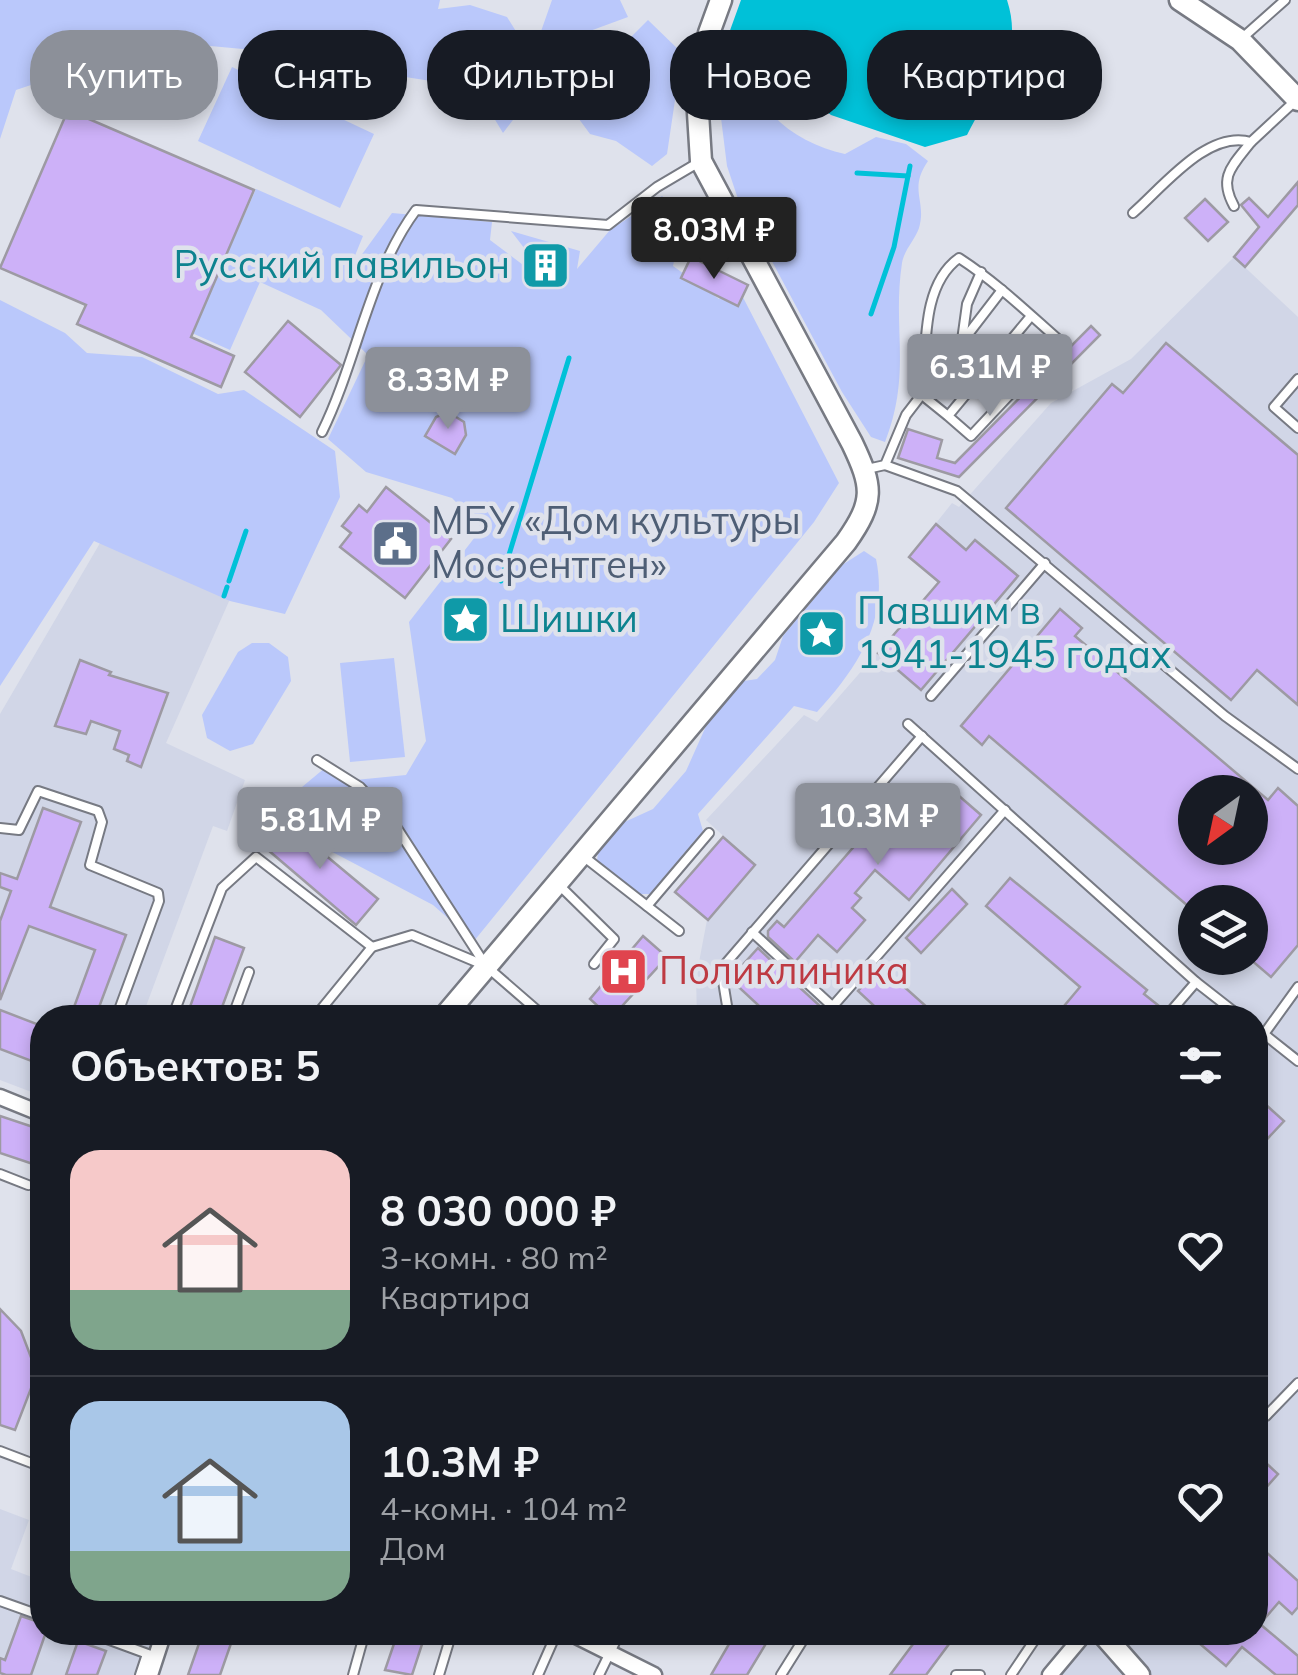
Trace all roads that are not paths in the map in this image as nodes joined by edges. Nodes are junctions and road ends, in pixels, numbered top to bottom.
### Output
1 (720, 0) edge
2 (1180, 0) edge
3 (1265, 0) edge
4 (1285, 0) edge
5 (1275, 9) junction
6 (1240, 40) junction
7 (1298, 99) edge
8 (1250, 142) junction
9 (700, 160) junction
10 (1234, 206) dead end
11 (1133, 213) dead end
12 (981, 272) junction
13 (1002, 290) junction
14 (1032, 316) junction
15 (962, 345) junction
16 (1298, 380) edge
17 (922, 394) junction
18 (948, 416) junction
19 (1298, 428) edge
20 (322, 432) dead end
21 (875, 468) junction
22 (1045, 564) junction
23 (931, 696) dead end
24 (908, 724) dead end
25 (922, 736) junction
26 (317, 760) dead end
27 (1298, 769) edge
28 (1005, 810) junction
29 (0, 828) edge
30 (709, 833) dead end
31 (579, 854) junction
32 (555, 882) junction
33 (647, 906) junction
34 (679, 931) dead end
35 (752, 932) junction
36 (372, 947) junction
37 (594, 964) dead end
38 (486, 966) junction
39 (249, 972) dead end
40 (1196, 982) junction
41 (1298, 987) edge
42 (121, 1005) edge
43 (177, 1005) edge
44 (237, 1005) edge
45 (325, 1005) edge
46 (454, 1005) edge
47 (531, 1005) edge
48 (727, 1005) edge
49 (831, 1005) edge
50 (833, 1005) edge
51 (1176, 1005) edge
52 (1225, 1005) edge
53 (1268, 1028) edge
54 (1268, 1037) edge
55 (1298, 1061) edge
56 (0, 1097) edge
57 (30, 1109) edge
58 (0, 1174) edge
59 (28, 1186) dead end
60 (1298, 1383) edge
61 (1268, 1414) edge
62 (0, 1451) edge
63 (30, 1462) edge
64 (0, 1601) edge
65 (30, 1612) edge
66 (124, 1645) edge
67 (157, 1645) edge
68 (362, 1645) edge
69 (448, 1645) edge
70 (551, 1645) edge
71 (595, 1645) edge
72 (614, 1645) edge
73 (800, 1645) edge
74 (1031, 1645) edge
75 (1075, 1645) edge
76 (1113, 1645) edge
77 (610, 1652) junction
78 (152, 1655) junction
79 (140, 1675) edge
80 (150, 1675) edge
81 (354, 1675) edge
82 (439, 1675) edge
83 (538, 1675) edge
84 (600, 1675) edge
85 (654, 1675) edge
86 (781, 1675) edge
87 (956, 1675) edge
88 (980, 1675) edge
89 (1011, 1675) edge
90 (1050, 1675) edge
91 (1140, 1675) edge

1 - 9 street
2 - 6 street
3 - 5 lane
4 - 5 lane
5 - 6 lane
6 - 7 street
7 - 8 lane
8 - 10 lane
8 - 11 lane
9 - 20 lane
9 - 21 street
12 - 13 lane
12 - 15 lane
12 - 17 lane
13 - 14 lane
13 - 15 lane
14 - 18 lane
14 - 18 lane
15 - 17 lane
16 - 19 lane
17 - 18 lane
17 - 21 lane
21 - 22 lane
21 - 31 street
22 - 23 lane
22 - 27 lane
24 - 25 lane
25 - 28 lane
25 - 35 lane
26 - 38 lane
28 - 40 lane
28 - 50 lane
29 - 42 lane
30 - 33 lane
31 - 32 street
31 - 33 lane
32 - 37 lane
32 - 38 street
33 - 34 lane
35 - 48 lane
35 - 49 lane
36 - 38 lane
36 - 43 lane
36 - 45 lane
38 - 46 street
38 - 47 lane
39 - 44 lane
40 - 51 lane
40 - 52 lane
41 - 53 lane
54 - 55 lane
56 - 57 street
58 - 59 lane
60 - 61 lane
62 - 63 lane
64 - 65 lane
66 - 78 lane
67 - 78 street
68 - 81 lane
69 - 82 lane
70 - 83 lane
71 - 77 street
72 - 77 lane
73 - 86 lane
74 - 89 lane
75 - 90 street
76 - 91 street
77 - 84 lane
77 - 85 street
78 - 79 lane
78 - 80 street
87 - 88 lane

